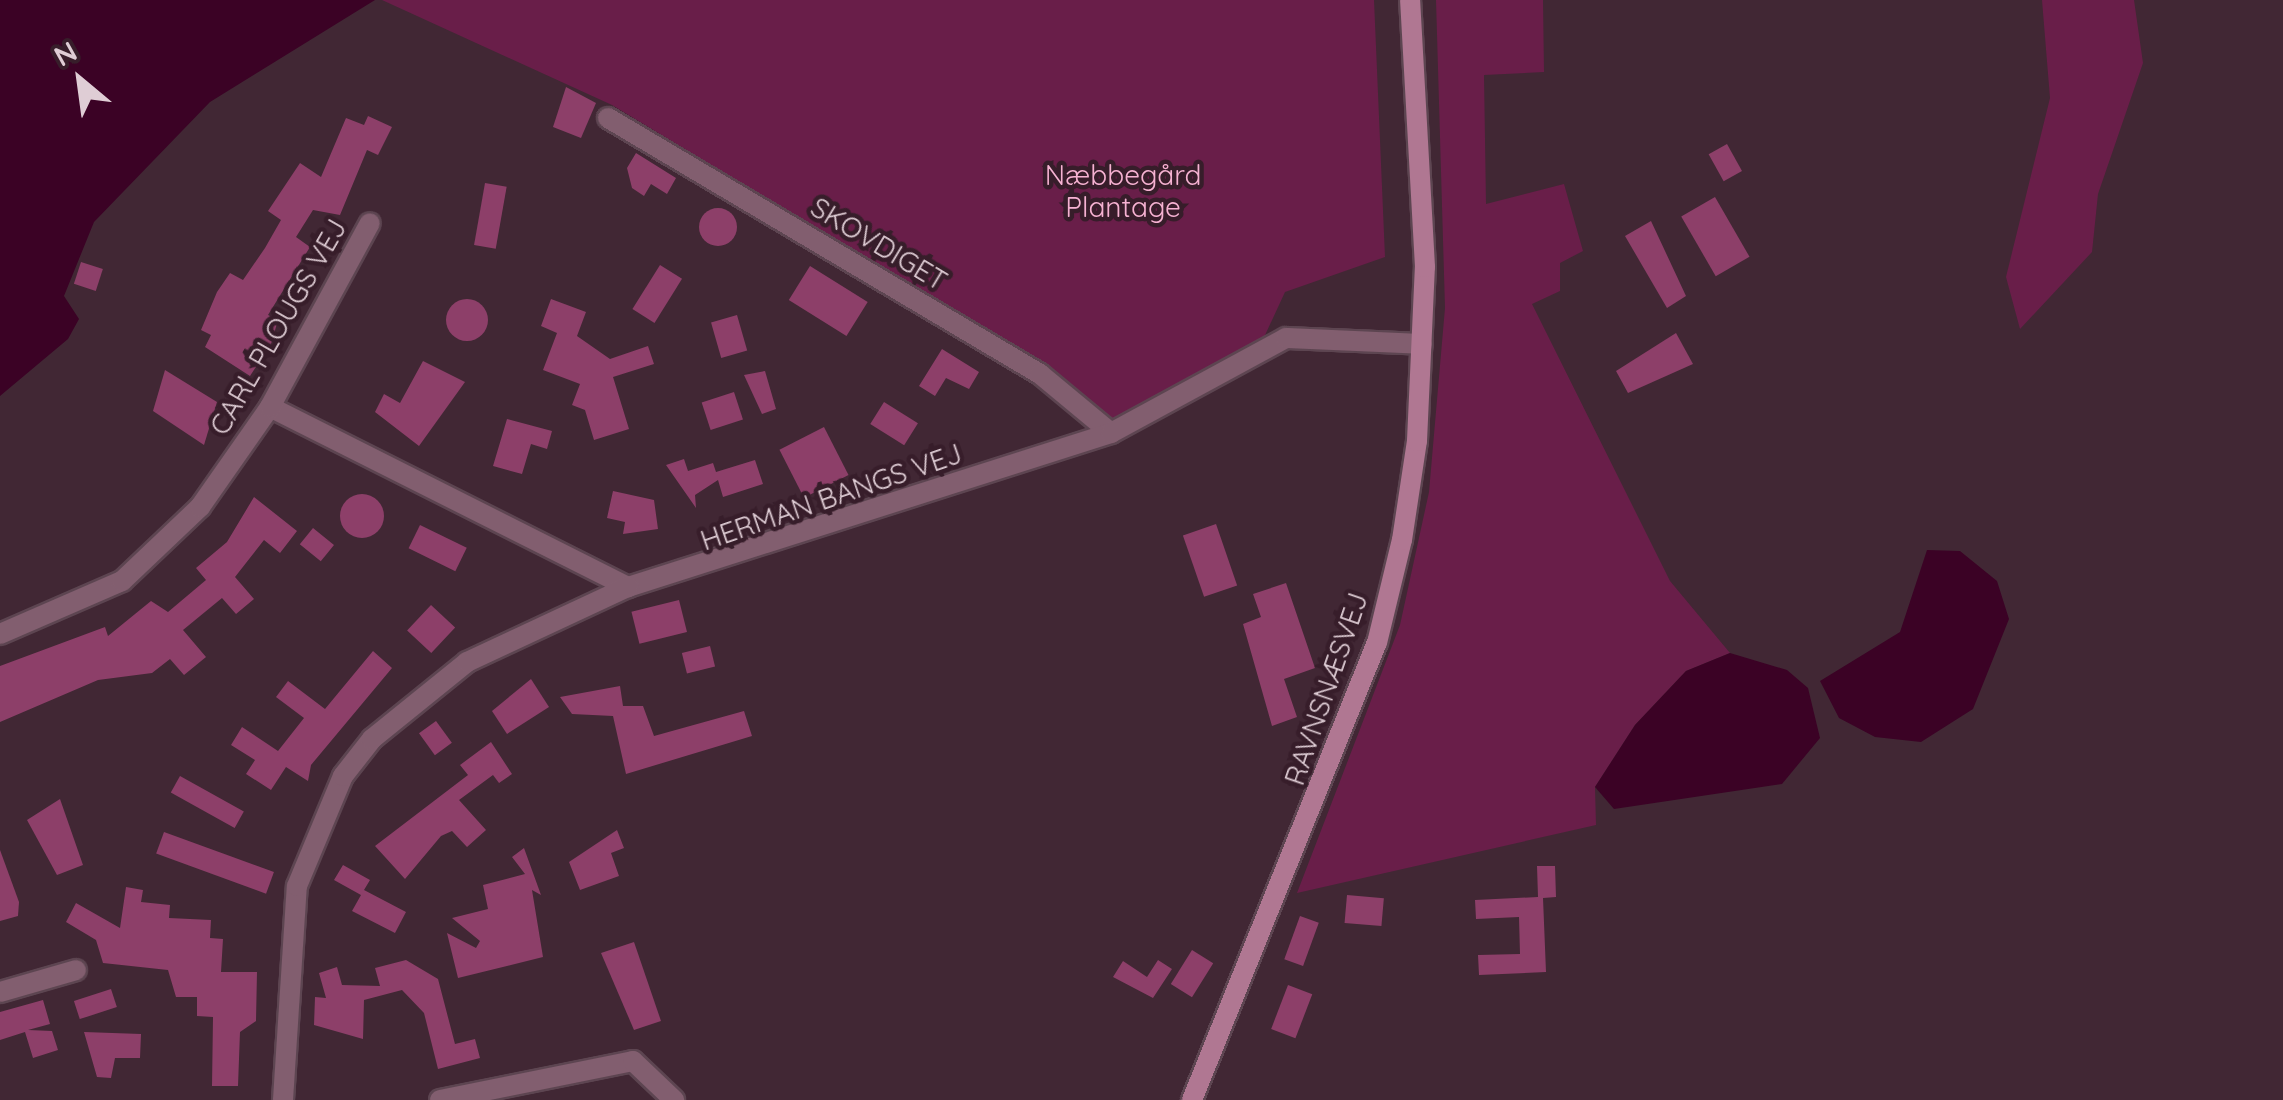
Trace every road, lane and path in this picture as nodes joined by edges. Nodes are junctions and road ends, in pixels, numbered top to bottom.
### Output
1 (1410, 0) edge
2 (608, 118) dead end
3 (370, 223) dead end
4 (1422, 344) junction
5 (270, 407) junction
6 (1111, 433) junction
7 (628, 587) junction
8 (0, 634) edge
9 (76, 970) dead end
10 (0, 992) edge
11 (282, 1100) edge
12 (440, 1100) edge
13 (674, 1100) edge
14 (1190, 1100) edge

1 - 4 main road, RAVNSNÆSVEJ
2 - 6 street, SKOVDIGET
3 - 5 street, CARL PLOUGS VEJ
4 - 6 street, HERMAN BANGS VEJ
4 - 14 main road, RAVNSNÆSVEJ
5 - 7 street
5 - 8 street, CARL PLOUGS VEJ
6 - 7 street, HERMAN BANGS VEJ
7 - 11 street, HERMAN BANGS VEJ
9 - 10 street
12 - 13 street

